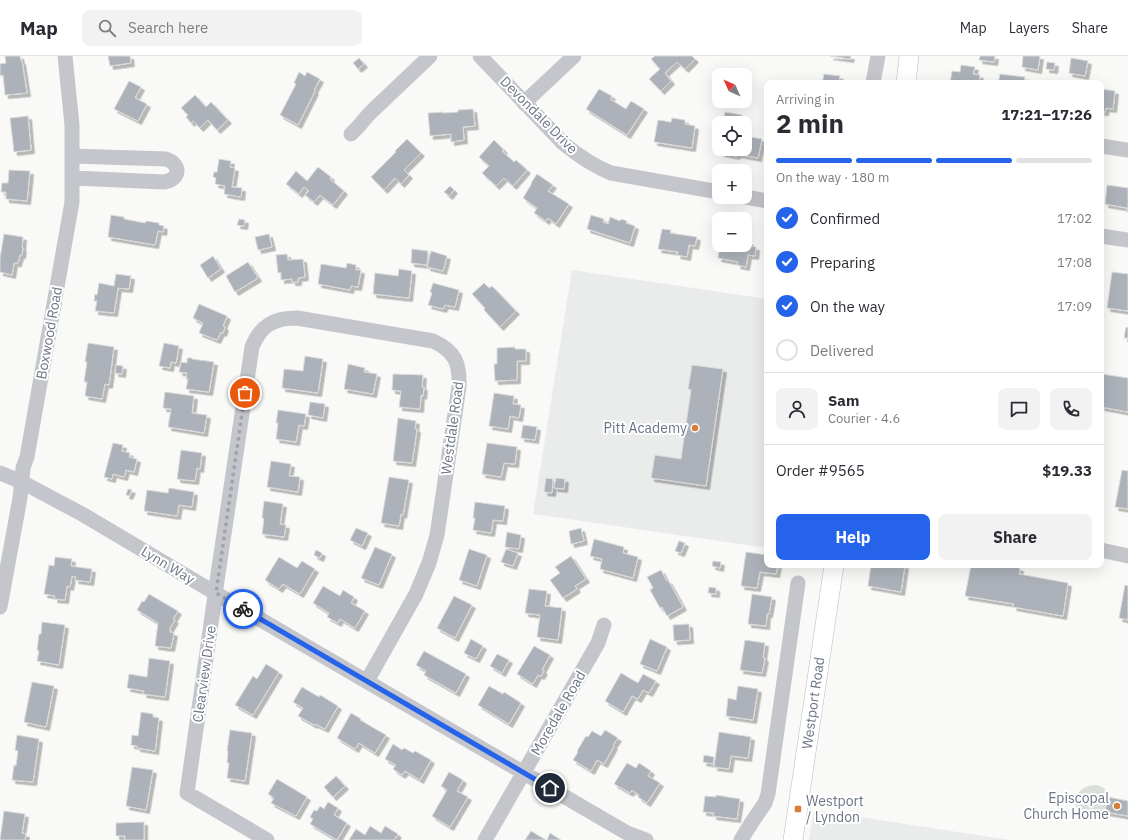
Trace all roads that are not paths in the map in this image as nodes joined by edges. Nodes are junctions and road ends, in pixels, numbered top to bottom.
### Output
1 (65, 56) edge
2 (430, 56) edge
3 (480, 56) edge
4 (574, 56) edge
5 (878, 56) edge
6 (910, 56) edge
7 (874, 80) edge
8 (906, 80) edge
9 (524, 102) junction
10 (351, 134) dead end
11 (1104, 146) edge
12 (1128, 150) edge
13 (72, 156) junction
14 (72, 178) junction
15 (712, 191) edge
16 (752, 198) edge
17 (764, 200) edge
18 (1104, 236) edge
19 (1128, 240) edge
20 (266, 326) joint
21 (0, 473) edge
22 (22, 482) junction
23 (1104, 551) edge
24 (1128, 556) edge
25 (834, 568) edge
26 (798, 583) dead end
27 (216, 593) junction
28 (0, 607) edge
29 (604, 625) dead end
30 (367, 681) junction
31 (524, 773) junction
32 (267, 840) edge
33 (485, 840) edge
34 (646, 840) edge
35 (741, 840) edge
36 (792, 840) edge

1 - 13 street, Boxwood Road
2 - 10 street
3 - 9 street, Devondale Drive
4 - 9 street
5 - 7 street
6 - 8 main road
9 - 15 street, Devondale Drive
11 - 12 street
13 - 14 street, Boxwood Road
13 - 14 street
14 - 22 street, Boxwood Road
16 - 17 street
18 - 19 street
20 - 27 street, Clearview Drive
20 - 30 street, Westdale Road
21 - 22 street, Lynn Way
22 - 27 street, Lynn Way
22 - 28 street, Boxwood Road
23 - 24 street
25 - 36 main road, Westport Road
26 - 35 street
27 - 30 street, Lynn Way
27 - 32 street, Clearview Drive
29 - 31 street, Moredale Road
30 - 31 street, Lynn Way
31 - 33 street, Moredale Road
31 - 34 street, Lynn Way

